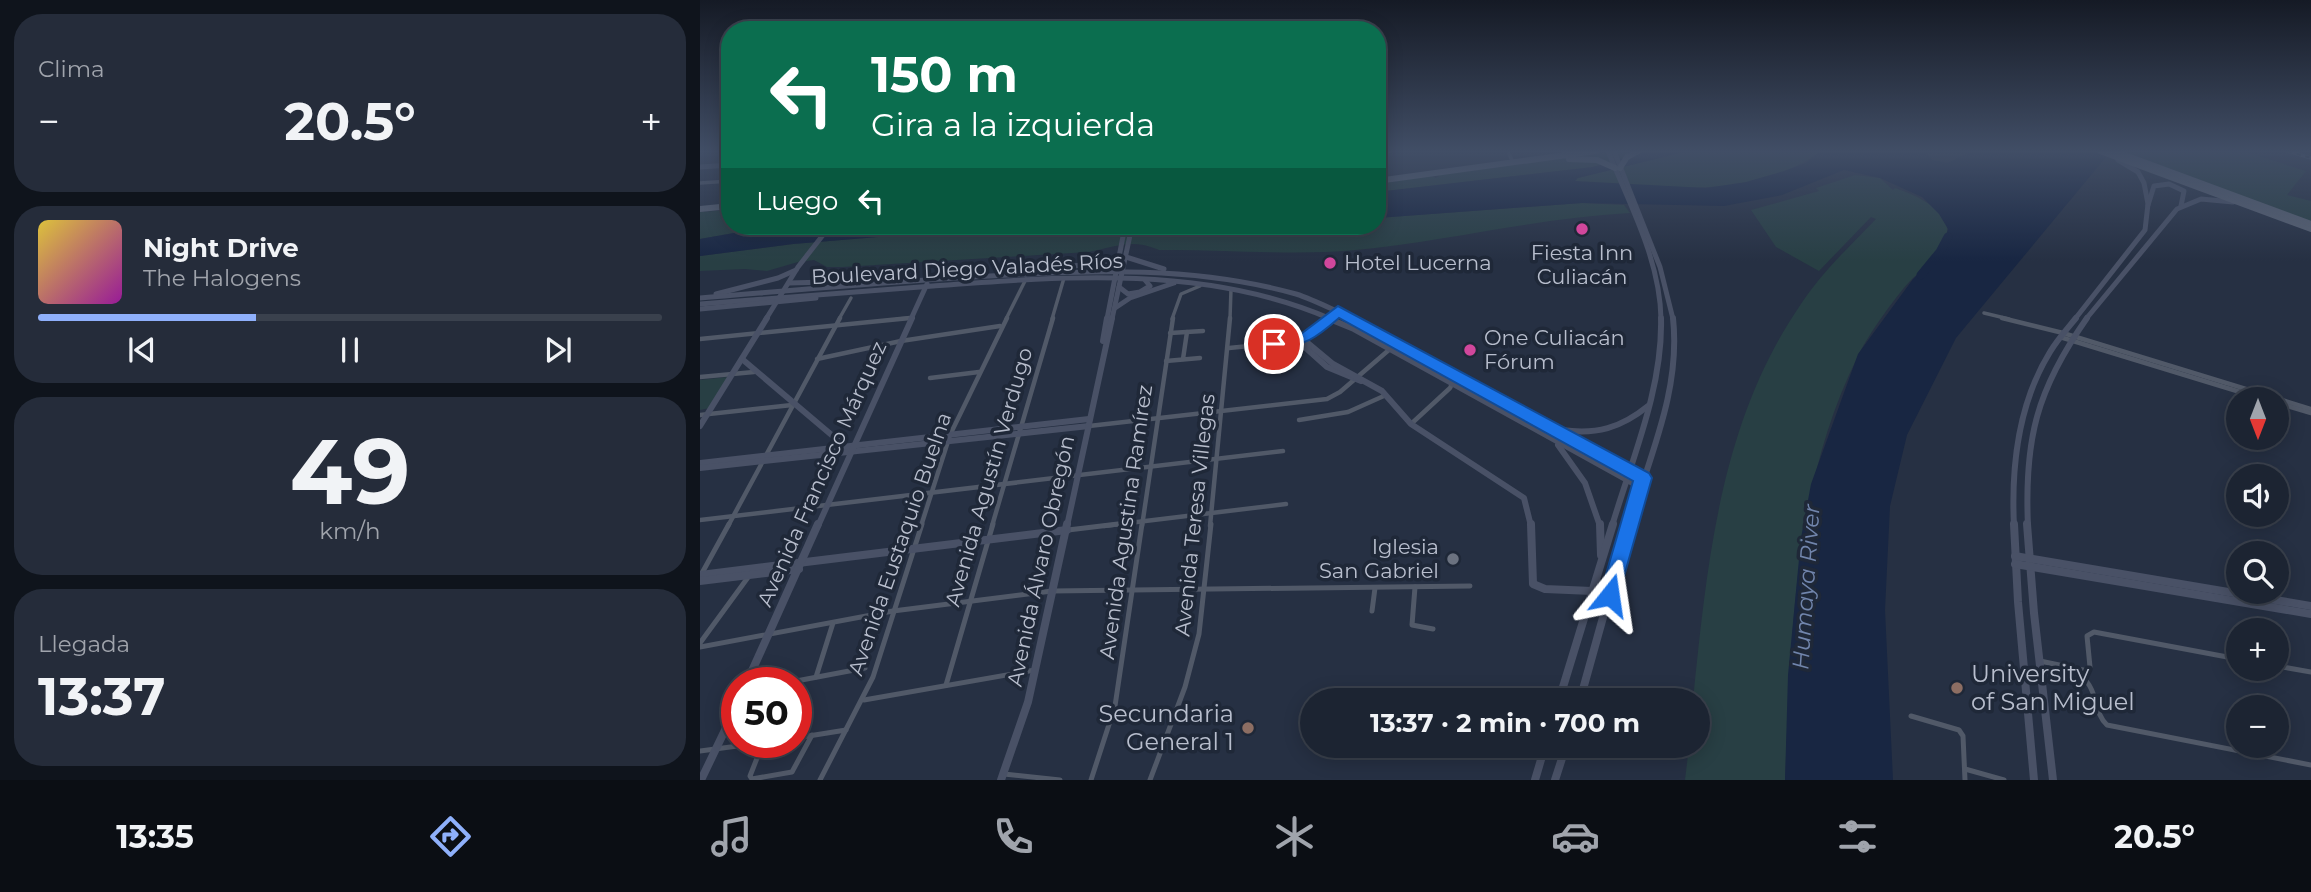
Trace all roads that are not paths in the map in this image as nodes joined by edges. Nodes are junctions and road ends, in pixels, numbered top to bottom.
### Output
1 (1625, 187) edge
2 (2143, 187) edge
3 (2154, 187) edge
4 (2173, 187) edge
5 (2197, 187) edge
6 (2208, 187) edge
7 (2239, 203) junction
8 (721, 205) edge
9 (2181, 206) junction
10 (700, 207) edge
11 (2147, 207) junction
12 (2311, 227) edge
13 (823, 235) edge
14 (1123, 235) edge
15 (1130, 235) edge
16 (1651, 255) junction
17 (1126, 257) junction
18 (1117, 265) junction
19 (798, 268) junction
20 (1051, 271) junction
21 (1180, 273) junction
22 (1064, 278) junction
23 (1143, 278) junction
24 (1026, 279) junction
25 (1180, 281) junction
26 (927, 283) junction
27 (787, 285) junction
28 (891, 285) junction
29 (1205, 285) junction
30 (1116, 288) junction
31 (1231, 288) junction
32 (700, 298) edge
33 (851, 298) dead end
34 (777, 302) junction
35 (700, 308) edge
36 (1115, 308) junction
37 (1338, 311) junction
38 (1984, 313) dead end
39 (1331, 317) junction
40 (910, 318) junction
41 (836, 325) junction
42 (1001, 326) junction
43 (1203, 331) dead end
44 (1187, 332) junction
45 (758, 333) junction
46 (1170, 334) junction
47 (2059, 334) junction
48 (700, 339) edge
49 (2074, 339) junction
50 (1301, 340) junction
51 (901, 341) junction
52 (1104, 346) junction
53 (1229, 348) junction
54 (1390, 349) junction
55 (1200, 358) dead end
56 (741, 359) junction
57 (817, 359) junction
58 (1182, 359) junction
59 (1166, 361) junction
60 (754, 372) junction
61 (980, 372) junction
62 (732, 374) junction
63 (700, 377) edge
64 (930, 378) dead end
65 (1459, 378) junction
66 (1358, 379) junction
67 (1452, 385) junction
68 (2226, 387) edge
69 (1386, 395) junction
70 (793, 404) junction
71 (1649, 404) junction
72 (2289, 406) edge
73 (1221, 410) junction
74 (2311, 411) edge
75 (704, 414) edge
76 (1157, 418) junction
77 (1299, 420) dead end
78 (1089, 423) junction
79 (1411, 424) junction
80 (700, 426) edge
81 (1555, 429) junction
82 (1018, 431) junction
83 (2018, 433) junction
84 (949, 438) junction
85 (2031, 438) junction
86 (1555, 441) junction
87 (844, 447) junction
88 (854, 449) junction
89 (1283, 451) dead end
90 (764, 458) junction
91 (1216, 458) junction
92 (700, 463) edge
93 (1149, 466) junction
94 (700, 468) edge
95 (1630, 471) junction
96 (1079, 475) junction
97 (1643, 478) junction
98 (1626, 481) junction
99 (1003, 484) junction
100 (1640, 487) junction
101 (932, 492) junction
102 (828, 504) junction
103 (1286, 504) dead end
104 (1212, 513) junction
105 (733, 516) junction
106 (700, 520) edge
107 (1141, 520) junction
108 (1067, 530) junction
109 (988, 540) junction
110 (912, 550) junction
111 (2015, 560) junction
112 (2029, 563) junction
113 (1600, 564) junction
114 (803, 565) junction
115 (755, 568) junction
116 (749, 576) junction
117 (700, 577) edge
118 (1470, 586) dead end
119 (1415, 587) junction
120 (1375, 588) junction
121 (1206, 589) junction
122 (1132, 590) junction
123 (1591, 591) junction
124 (1052, 592) junction
125 (970, 601) junction
126 (2311, 606) edge
127 (893, 611) junction
128 (1372, 611) dead end
129 (2311, 614) edge
130 (833, 623) junction
131 (1433, 629) dead end
132 (770, 633) junction
133 (700, 645) edge
134 (2226, 657) edge
135 (2039, 661) junction
136 (754, 667) edge
137 (865, 668) dead end
138 (2289, 668) edge
139 (1035, 670) junction
140 (2040, 671) junction
141 (2311, 672) edge
142 (816, 677) junction
143 (812, 678) edge
144 (946, 685) junction
145 (1563, 688) edge
146 (1583, 688) edge
147 (863, 700) junction
148 (1911, 716) dead end
149 (847, 730) junction
150 (812, 735) edge
151 (721, 739) edge
152 (721, 748) edge
153 (716, 749) junction
154 (700, 751) edge
155 (758, 758) edge
156 (800, 758) edge
157 (1541, 758) edge
158 (1562, 758) edge
159 (2311, 765) edge
160 (1965, 769) junction
161 (1003, 777) edge
162 (701, 780) edge
163 (820, 780) edge
164 (1059, 780) edge
165 (1091, 780) edge
166 (1150, 780) edge
167 (1535, 780) edge
168 (1555, 780) edge
169 (1965, 780) edge
170 (2004, 780) edge
171 (2034, 780) edge
172 (2053, 780) edge

1 - 16 main road
2 - 11 main road
3 - 11 main road
4 - 9 main road
5 - 7 main road
6 - 12 main road
7 - 9 main road
7 - 12 main road
8 - 10 main road
9 - 49 main road
11 - 47 main road
13 - 19 main road
14 - 18 main road, Avenida Álvaro Obregón
15 - 17 main road, Avenida Álvaro Obregón
16 - 71 main road
16 - 97 main road
17 - 21 main road
17 - 30 main road, Avenida Álvaro Obregón
18 - 20 main road
18 - 30 main road, Avenida Álvaro Obregón
19 - 27 main road
19 - 32 main road
20 - 21 main road, Boulevard Diego Valadés Ríos
20 - 26 main road, Boulevard Diego Valadés Ríos
21 - 37 main road, Boulevard Diego Valadés Ríos
22 - 23 main road, Boulevard Diego Valadés Ríos
22 - 24 main road, Boulevard Diego Valadés Ríos
22 - 82 street, Avenida Agustín Verdugo
23 - 25 main road, Boulevard Diego Valadés Ríos
23 - 30 main road
24 - 26 main road, Boulevard Diego Valadés Ríos
24 - 42 street, Avenida Eustaquio Buelna
25 - 29 main road, Boulevard Diego Valadés Ríos
25 - 36 main road
26 - 28 main road, Boulevard Diego Valadés Ríos
26 - 40 main road, Avenida Francisco Márquez
27 - 28 main road
27 - 34 main road
28 - 32 main road, Boulevard Diego Valadés Ríos
28 - 34 main road
28 - 35 main road, Boulevard Diego Valadés Ríos
29 - 31 main road, Boulevard Diego Valadés Ríos
29 - 46 street, Avenida Agustina Ramírez
30 - 36 main road, Avenida Álvaro Obregón
30 - 52 main road, Avenida Álvaro Obregón
31 - 39 main road, Boulevard Diego Valadés Ríos
31 - 53 street, Avenida Teresa Villegas
33 - 41 street
34 - 35 main road
34 - 45 main road
36 - 52 main road, Avenida Álvaro Obregón
37 - 39 main road
37 - 65 main road, Boulevard Diego Valadés Ríos
38 - 47 street
39 - 50 main road
39 - 54 main road, Boulevard Diego Valadés Ríos
40 - 41 street
40 - 51 main road, Avenida Francisco Márquez
41 - 45 street
41 - 57 street
42 - 51 street
42 - 61 street, Avenida Eustaquio Buelna
43 - 44 street
44 - 46 street
44 - 58 street
45 - 48 street
45 - 56 main road
46 - 59 street, Avenida Agustina Ramírez
47 - 49 street
47 - 83 main road
49 - 68 street
49 - 74 street
49 - 85 main road
50 - 53 street
50 - 66 main road
51 - 57 street
51 - 88 main road, Avenida Francisco Márquez
52 - 78 main road, Avenida Álvaro Obregón
53 - 73 street, Avenida Teresa Villegas
54 - 66 street
54 - 67 main road, Boulevard Diego Valadés Ríos
55 - 58 street
56 - 60 main road
56 - 62 main road
57 - 70 street
58 - 59 street
59 - 76 street, Avenida Agustina Ramírez
60 - 62 street
60 - 70 main road
61 - 64 street
61 - 84 street, Avenida Eustaquio Buelna
62 - 63 street
62 - 75 main road
65 - 67 street
65 - 81 main road, Boulevard Diego Valadés Ríos
66 - 69 main road
66 - 73 street
67 - 79 street
67 - 86 main road, Boulevard Diego Valadés Ríos
69 - 77 street
69 - 79 main road
70 - 75 street
70 - 87 main road
70 - 90 street
71 - 81 main road
71 - 95 main road
72 - 74 street
73 - 76 street
73 - 91 street, Avenida Teresa Villegas
75 - 80 main road
76 - 78 street
76 - 93 street, Avenida Agustina Ramírez
78 - 82 main road
78 - 96 main road, Avenida Álvaro Obregón
79 - 123 main road
81 - 95 main road, Boulevard Diego Valadés Ríos
82 - 84 main road
82 - 99 street, Avenida Agustín Verdugo
83 - 85 main road
83 - 111 main road
84 - 88 main road
84 - 101 street, Avenida Eustaquio Buelna
85 - 112 main road
86 - 98 main road, Boulevard Diego Valadés Ríos
86 - 113 main road
87 - 88 main road
87 - 90 main road
88 - 90 main road
88 - 102 main road, Avenida Francisco Márquez
89 - 91 street
90 - 92 main road
90 - 94 main road
90 - 105 street
91 - 93 street
91 - 104 street, Avenida Teresa Villegas
93 - 96 street
93 - 107 street, Avenida Agustina Ramírez
95 - 97 main road, Boulevard Diego Valadés Ríos
95 - 98 main road
96 - 99 street
96 - 108 main road, Avenida Álvaro Obregón
97 - 100 main road
98 - 100 main road, Boulevard Diego Valadés Ríos
98 - 113 main road
99 - 101 street
99 - 109 street, Avenida Agustín Verdugo
100 - 146 main road
101 - 102 street
101 - 110 street, Avenida Eustaquio Buelna
102 - 105 street
102 - 114 main road, Avenida Francisco Márquez
103 - 104 street
104 - 107 street
104 - 121 street, Avenida Teresa Villegas
105 - 106 street
105 - 117 street
107 - 108 street
107 - 122 street, Avenida Agustina Ramírez
108 - 109 main road
108 - 124 main road, Avenida Álvaro Obregón
109 - 110 main road
109 - 125 street, Avenida Agustín Verdugo
110 - 114 main road
110 - 127 street, Avenida Eustaquio Buelna
111 - 112 main road
111 - 171 main road
112 - 126 main road
112 - 129 main road
112 - 135 main road
113 - 123 main road
114 - 115 main road
114 - 116 main road
114 - 132 main road, Avenida Francisco Márquez
115 - 116 street
115 - 117 main road
116 - 117 main road
116 - 133 street
118 - 119 street
119 - 120 street
119 - 131 street
120 - 121 street
120 - 128 street
121 - 122 street
121 - 166 street, Avenida Teresa Villegas
122 - 124 street
122 - 165 street, Avenida Agustina Ramírez
123 - 145 main road
124 - 125 street
124 - 139 main road, Avenida Álvaro Obregón
125 - 127 street
125 - 144 street, Avenida Agustín Verdugo
127 - 130 street
127 - 147 street, Avenida Eustaquio Buelna
130 - 132 street
130 - 142 street
132 - 133 street
132 - 136 main road, Avenida Francisco Márquez
134 - 135 street
135 - 140 main road
137 - 142 street
138 - 141 street
139 - 144 street
139 - 161 main road, Avenida Álvaro Obregón
140 - 159 street
140 - 172 main road
142 - 143 street
144 - 147 street
147 - 149 street, Avenida Eustaquio Buelna
148 - 160 street
149 - 150 street
149 - 163 street, Avenida Eustaquio Buelna
151 - 153 main road
152 - 153 street
153 - 154 street
153 - 162 main road
155 - 156 street
157 - 167 main road
158 - 168 main road
160 - 169 street
160 - 170 street
161 - 164 street

